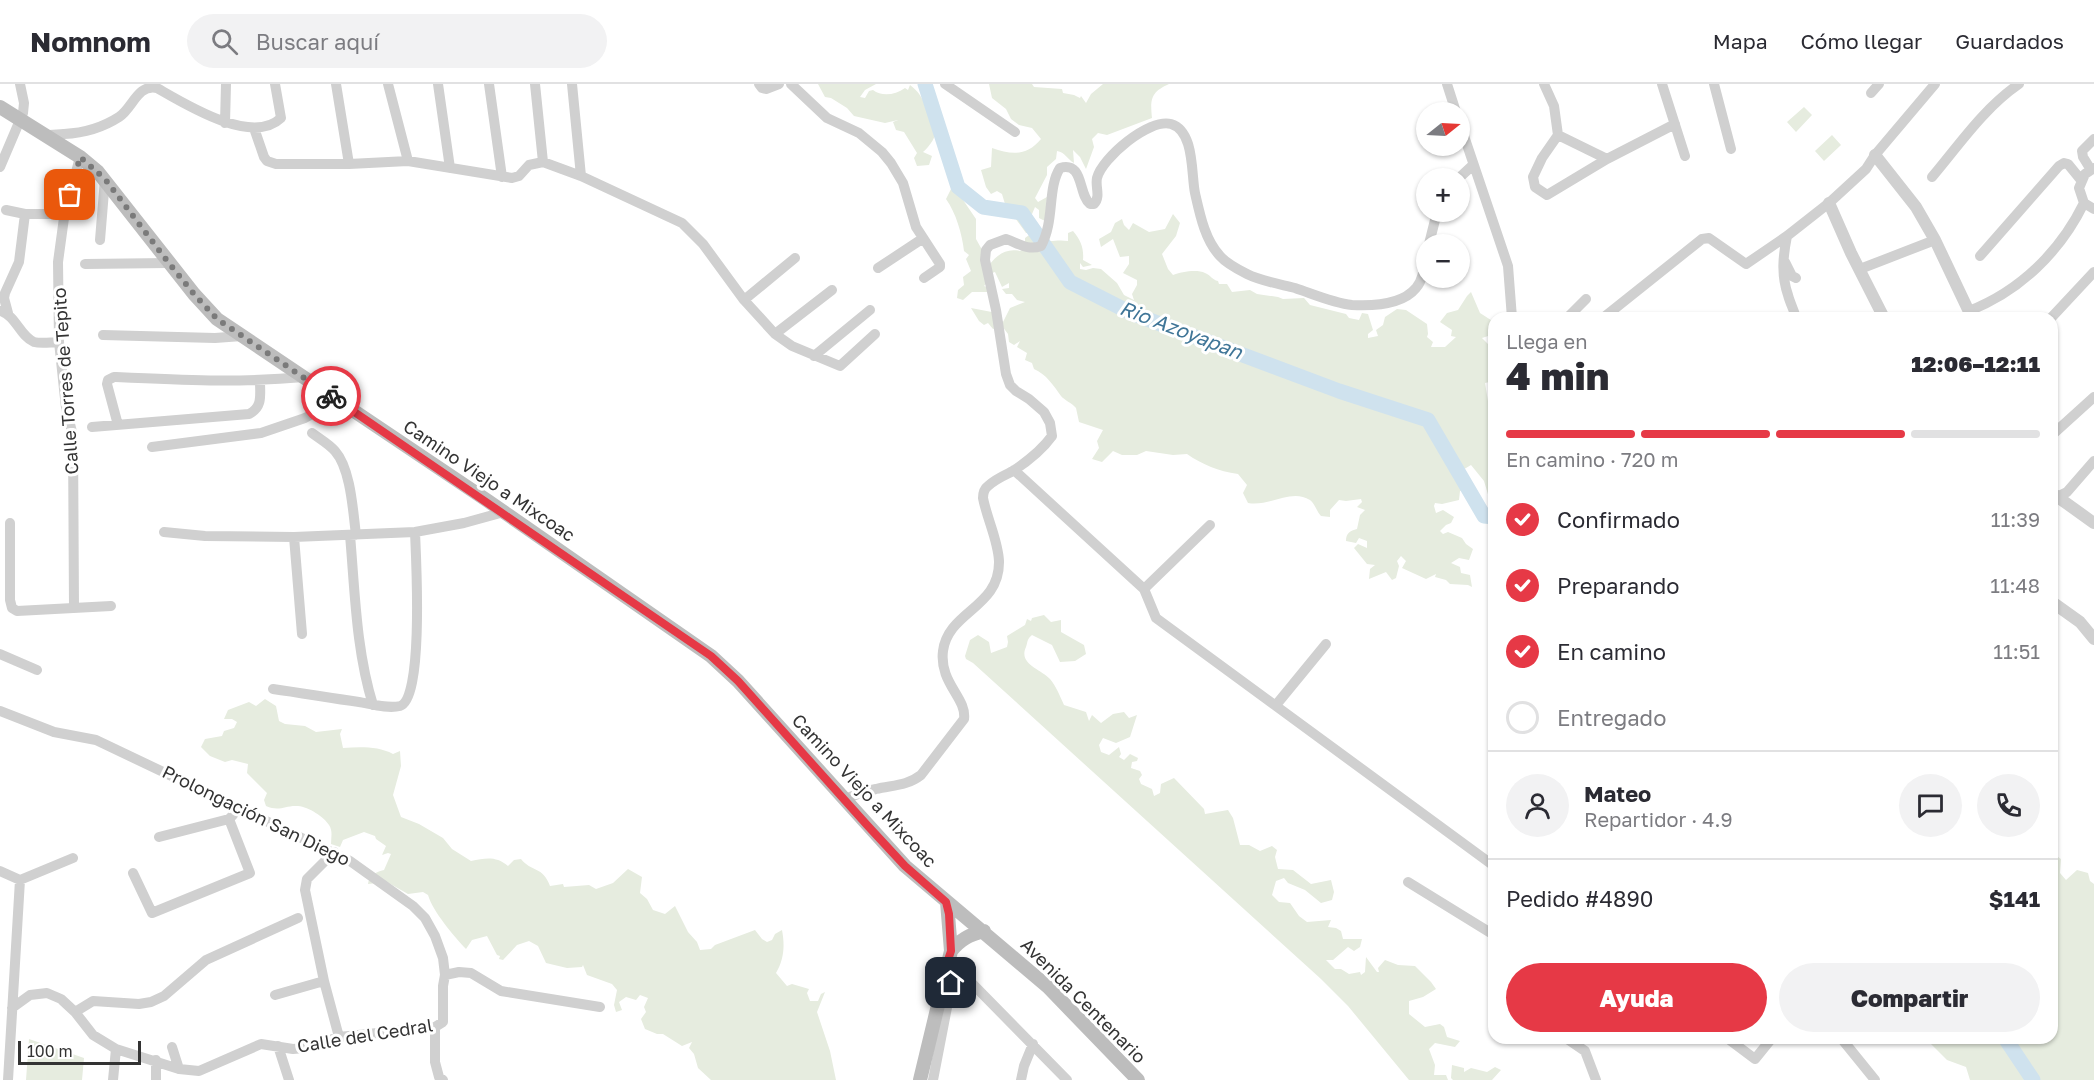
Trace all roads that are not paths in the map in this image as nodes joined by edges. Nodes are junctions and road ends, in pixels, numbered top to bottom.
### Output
1 (20, 84) edge
2 (226, 84) edge
3 (275, 84) edge
4 (336, 84) edge
5 (388, 84) edge
6 (438, 84) edge
7 (489, 84) edge
8 (535, 84) edge
9 (572, 84) edge
10 (759, 84) edge
11 (779, 84) edge
12 (791, 84) edge
13 (945, 84) edge
14 (1447, 84) edge
15 (1544, 84) edge
16 (1662, 84) edge
17 (1714, 84) edge
18 (1879, 84) edge
19 (1935, 84) edge
20 (2019, 84) edge
21 (165, 88) edge
22 (1871, 93) dead end
23 (1453, 102) edge
24 (0, 106) edge
25 (11, 117) edge
26 (225, 123) junction
27 (1675, 124) junction
28 (254, 128) junction
29 (1015, 132) dead end
30 (1558, 135) junction
31 (45, 136) junction
32 (2094, 140) edge
33 (1731, 149) dead end
34 (1875, 155) junction
35 (1470, 156) edge
36 (1685, 156) dead end
37 (80, 157) junction
38 (1607, 159) junction
39 (408, 161) junction
40 (543, 162) junction
41 (349, 165) junction
42 (1473, 165) junction
43 (0, 167) edge
44 (450, 168) junction
45 (1470, 168) edge
46 (2092, 169) edge
47 (581, 176) junction
48 (502, 177) junction
49 (1932, 177) dead end
50 (105, 179) junction
51 (2081, 180) junction
52 (1829, 203) junction
53 (2084, 203) junction
54 (2094, 209) edge
55 (6, 210) dead end
56 (25, 214) junction
57 (65, 214) junction
58 (1787, 236) junction
59 (922, 239) junction
60 (100, 240) dead end
61 (1935, 240) junction
62 (1783, 256) junction
63 (1980, 256) dead end
64 (795, 258) dead end
65 (168, 262) junction
66 (85, 264) dead end
67 (878, 268) dead end
68 (1860, 269) junction
69 (2094, 272) edge
70 (924, 278) dead end
71 (1796, 278) dead end
72 (1416, 288) edge
73 (832, 290) dead end
74 (1586, 299) dead end
75 (744, 300) junction
76 (870, 310) dead end
77 (4, 312) edge
78 (1512, 312) edge
79 (1573, 312) edge
80 (1611, 312) edge
81 (1794, 312) edge
82 (1881, 312) edge
83 (1970, 312) edge
84 (1976, 312) edge
85 (2057, 312) edge
86 (775, 334) junction
87 (875, 334) dead end
88 (103, 335) dead end
89 (242, 336) junction
90 (59, 342) junction
91 (814, 356) junction
92 (304, 377) junction
93 (260, 381) junction
94 (2094, 397) edge
95 (338, 400) junction
96 (118, 424) junction
97 (92, 427) dead end
98 (2058, 430) edge
99 (312, 433) dead end
100 (153, 447) dead end
101 (2094, 461) edge
102 (1014, 470) junction
103 (2058, 494) edge
104 (2058, 498) edge
105 (504, 512) junction
106 (10, 523) dead end
107 (2094, 523) edge
108 (1210, 525) dead end
109 (164, 532) dead end
110 (415, 532) junction
111 (353, 535) junction
112 (294, 537) junction
113 (1144, 589) junction
114 (111, 606) dead end
115 (2058, 606) edge
116 (74, 608) junction
117 (302, 634) dead end
118 (2094, 639) edge
119 (1326, 645) dead end
120 (0, 654) edge
121 (36, 670) dead end
122 (273, 688) dead end
123 (373, 705) junction
124 (1275, 705) junction
125 (0, 711) edge
126 (844, 800) junction
127 (239, 808) junction
128 (229, 819) junction
129 (159, 837) dead end
130 (334, 852) junction
131 (73, 858) dead end
132 (1488, 862) edge
133 (0, 871) edge
134 (133, 873) dead end
135 (20, 880) junction
136 (1408, 882) dead end
137 (946, 902) junction
138 (298, 918) dead end
139 (984, 931) junction
140 (1488, 931) edge
141 (951, 960) junction
142 (445, 975) junction
143 (324, 981) junction
144 (275, 994) dead end
145 (600, 1007) dead end
146 (12, 1008) junction
147 (75, 1012) junction
148 (444, 1013) joint
149 (435, 1027) junction
150 (339, 1037) junction
151 (1033, 1044) junction
152 (1575, 1044) edge
153 (1735, 1044) edge
154 (1767, 1044) edge
155 (1845, 1044) edge
156 (278, 1046) junction
157 (172, 1047) dead end
158 (116, 1049) junction
159 (156, 1060) junction
160 (179, 1069) junction
161 (8, 1080) edge
162 (113, 1080) edge
163 (156, 1080) edge
164 (289, 1080) edge
165 (442, 1080) edge
166 (920, 1080) edge
167 (933, 1080) edge
168 (1021, 1080) edge
169 (1067, 1080) edge
170 (1138, 1080) edge
171 (1596, 1080) edge
172 (1875, 1080) edge

1 - 25 street
2 - 26 street
3 - 28 street
4 - 41 street
5 - 39 street
6 - 44 street
7 - 48 street
8 - 40 street
9 - 47 street
10 - 11 street
12 - 59 street
13 - 29 street
14 - 23 street
15 - 30 street
16 - 27 street
17 - 33 street
18 - 22 street
19 - 34 street
20 - 49 street
21 - 26 street
21 - 31 street
24 - 25 main road, Camino Viejo a Mixcoac
25 - 31 main road, Camino Viejo a Mixcoac
25 - 43 street
26 - 28 street
27 - 36 street
27 - 38 street
28 - 41 street
30 - 38 street
30 - 38 street
31 - 37 main road, Camino Viejo a Mixcoac
32 - 46 street
34 - 52 street
34 - 61 street
35 - 42 street
37 - 50 main road, Camino Viejo a Mixcoac
37 - 57 street, Calle Torres de Tepito
39 - 41 street
39 - 44 street
40 - 47 street
40 - 48 street
42 - 45 street
42 - 78 street
44 - 48 street
46 - 51 street
47 - 75 street
50 - 60 street
50 - 65 main road, Camino Viejo a Mixcoac
51 - 53 street
51 - 63 street
52 - 58 street
52 - 68 street
53 - 54 street
53 - 84 street
55 - 56 street
56 - 57 street
56 - 77 street
57 - 90 street, Calle Torres de Tepito
58 - 62 street
58 - 80 street
59 - 67 street
59 - 70 street
61 - 68 street
61 - 83 street
62 - 71 street
62 - 81 street
64 - 75 street
65 - 66 street
65 - 89 main road, Camino Viejo a Mixcoac
68 - 82 street
69 - 85 street
72 - 102 street
73 - 86 street
74 - 79 street
75 - 86 street
76 - 91 street
77 - 90 street
86 - 91 street
87 - 91 street
88 - 89 street
89 - 92 main road, Camino Viejo a Mixcoac
90 - 116 street, Calle Torres de Tepito
92 - 93 street
92 - 95 main road, Camino Viejo a Mixcoac
93 - 96 street
93 - 96 street
94 - 98 street
95 - 100 street
95 - 105 main road, Camino Viejo a Mixcoac
96 - 97 street
99 - 111 street
101 - 103 street
102 - 113 street
102 - 126 street
104 - 107 street
105 - 110 street
105 - 126 main road, Camino Viejo a Mixcoac
106 - 116 street
108 - 113 street
109 - 112 street
110 - 111 street
110 - 123 street
111 - 112 street
111 - 123 street
112 - 117 street
113 - 124 street
114 - 116 street
115 - 118 street
119 - 124 street
120 - 121 street
122 - 123 street
124 - 132 street
125 - 127 street, Prolongación San Diego
126 - 137 main road, Camino Viejo a Mixcoac
127 - 128 street
127 - 130 street, Prolongación San Diego
128 - 129 street
128 - 134 street
130 - 142 street, Prolongación San Diego
130 - 143 street
131 - 135 street
133 - 135 street
135 - 146 street
136 - 140 street
137 - 139 main road, Avenida Centenario
137 - 141 main road
138 - 147 street
139 - 141 main road
139 - 170 main road, Avenida Centenario
141 - 151 street
141 - 166 main road
141 - 167 street
142 - 145 street
142 - 148 street, Prolongación San Diego
143 - 144 street
143 - 150 street
146 - 147 street
146 - 161 street
147 - 158 street
148 - 149 street, Calle del Cedral
149 - 150 street, Calle del Cedral
149 - 165 street
150 - 156 street, Calle del Cedral
151 - 168 street
151 - 169 street
152 - 171 street
153 - 154 street
155 - 172 street
156 - 160 street, Calle del Cedral
156 - 164 street
157 - 160 street
158 - 159 street
158 - 162 street
159 - 160 street
159 - 163 street

